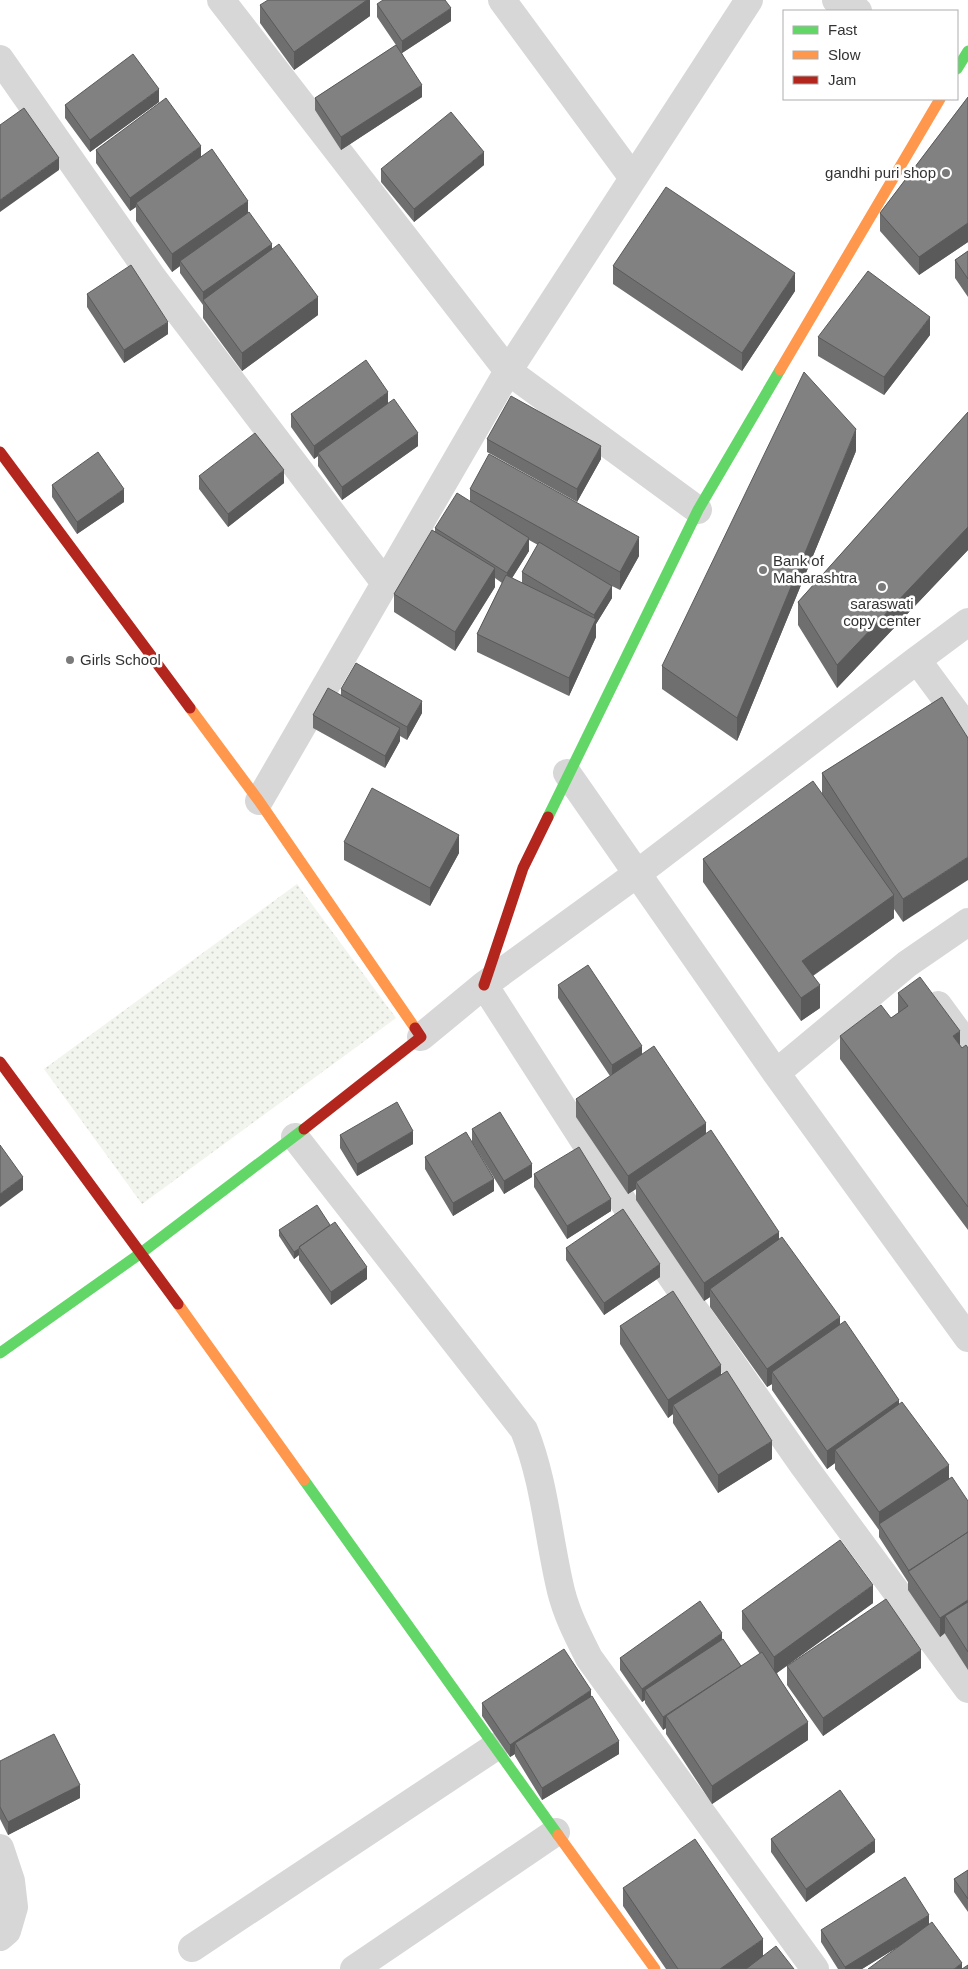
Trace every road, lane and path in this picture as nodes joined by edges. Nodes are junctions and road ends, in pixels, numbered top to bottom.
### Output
1 (221, 0) edge
2 (502, 0) edge
3 (750, 0) edge
4 (836, 0) edge
5 (856, 10) edge
6 (0, 59) edge
7 (939, 100) edge
8 (633, 178) junction
9 (508, 371) junction
10 (0, 452) edge
11 (698, 510) junction
12 (385, 583) junction
13 (968, 622) edge
14 (917, 660) junction
15 (968, 729) edge
16 (568, 773) junction
17 (259, 802) junction
18 (638, 873) junction
19 (968, 922) edge
20 (907, 964) junction
21 (484, 985) junction
22 (421, 1037) junction
23 (968, 1046) edge
24 (0, 1062) edge
25 (776, 1073) junction
26 (295, 1137) junction
27 (142, 1253) junction
28 (968, 1338) edge
29 (0, 1353) edge
30 (968, 1689) edge
31 (495, 1747) junction
32 (556, 1832) junction
33 (0, 1848) edge
34 (0, 1937) edge
35 (192, 1948) dead end
36 (354, 1969) edge
37 (655, 1969) edge
38 (815, 1969) edge

1 - 9 street
2 - 8 street
3 - 8 street
4 - 5 street
6 - 12 street
7 - 11 street
8 - 9 street
9 - 11 street
9 - 12 street
10 - 17 street
11 - 16 street
12 - 17 street
13 - 14 street
14 - 15 street
14 - 18 street
16 - 18 street
16 - 21 street
17 - 22 street
18 - 21 street
18 - 25 street
19 - 20 street
20 - 23 street
20 - 25 street
21 - 22 street
21 - 30 street
22 - 26 street
24 - 27 street
25 - 28 street
26 - 27 street
26 - 38 street
27 - 29 street
27 - 31 street
31 - 32 street
31 - 35 street
32 - 36 street
32 - 37 street
33 - 34 street

